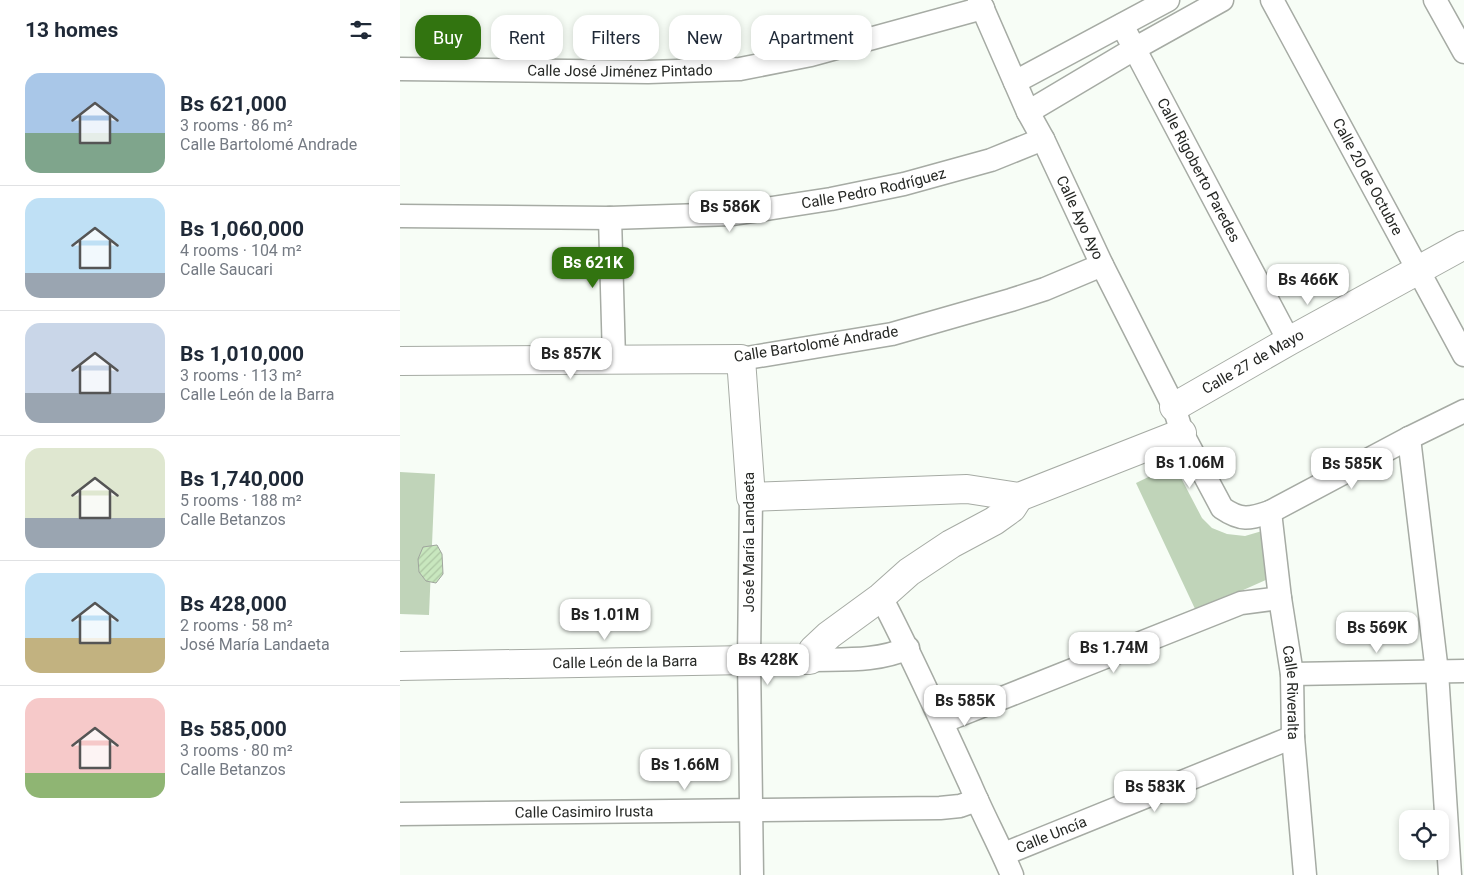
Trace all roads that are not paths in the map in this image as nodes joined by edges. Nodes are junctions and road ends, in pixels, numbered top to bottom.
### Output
1 (1168, 0) edge
2 (1222, 0) edge
3 (1272, 0) edge
4 (1435, 0) edge
5 (981, 4) edge
6 (1122, 25) junction
7 (1134, 49) junction
8 (1464, 52) edge
9 (400, 69) edge
10 (1015, 82) junction
11 (1028, 112) junction
12 (1043, 139) junction
13 (400, 216) edge
14 (610, 218) junction
15 (1464, 246) edge
16 (1102, 265) junction
17 (1418, 270) junction
18 (1289, 341) junction
19 (1464, 355) edge
20 (741, 358) junction
21 (614, 359) junction
22 (400, 361) edge
23 (1174, 408) junction
24 (1464, 411) edge
25 (1182, 433) junction
26 (1409, 438) junction
27 (751, 497) junction
28 (1018, 498) junction
29 (1270, 512) junction
30 (881, 597) junction
31 (1280, 598) junction
32 (908, 648) junction
33 (749, 660) junction
34 (810, 660) junction
35 (400, 666) edge
36 (1464, 671) edge
37 (1437, 672) junction
38 (1292, 674) junction
39 (942, 722) junction
40 (1293, 737) junction
41 (977, 800) junction
42 (752, 809) junction
43 (400, 814) edge
44 (1008, 865) edge
45 (752, 875) edge
46 (1305, 875) edge
47 (1450, 875) edge

1 - 6 street
2 - 7 street
3 - 17 street, Calle 20 de Octubre
4 - 8 street
5 - 9 street, Calle José Jiménez Pintado
5 - 10 street, Calle Ayo Ayo
6 - 7 street, Calle Rigoberto Paredes
6 - 10 street
7 - 11 street
7 - 18 street, Calle Rigoberto Paredes
10 - 11 street, Calle Ayo Ayo
11 - 12 street, Calle Ayo Ayo
12 - 14 street, Calle Pedro Rodríguez
12 - 16 street, Calle Ayo Ayo
13 - 14 street, Calle Pedro Rodríguez
14 - 21 street
15 - 17 street, Calle 27 de Mayo
16 - 20 street, Calle Bartolomé Andrade
16 - 23 street, Calle Ayo Ayo
17 - 18 street, Calle 27 de Mayo
17 - 19 street, Calle 20 de Octubre
18 - 23 street, Calle 27 de Mayo
20 - 21 street, Calle Bartolomé Andrade
20 - 27 street, José María Landaeta
21 - 22 street, Calle Bartolomé Andrade
23 - 25 street, Calle Ayo Ayo
24 - 26 street, Calle Ayo Ayo
25 - 28 street
25 - 29 street, Calle Ayo Ayo
26 - 29 street, Calle Ayo Ayo
26 - 37 street
27 - 28 street
27 - 33 street, José María Landaeta
28 - 30 street
29 - 31 street, Calle Riveralta
30 - 32 street
30 - 34 street
31 - 38 street, Calle Riveralta
31 - 39 street
32 - 34 street, Calle León de la Barra
32 - 39 street
33 - 34 street, Calle León de la Barra
33 - 35 street, Calle León de la Barra
33 - 42 street, José María Landaeta
36 - 37 street
37 - 38 street
37 - 47 street
38 - 40 street, Calle Riveralta
39 - 41 street
40 - 44 street, Calle Uncía
40 - 46 street, Calle Riveralta
41 - 42 street, Calle Casimiro Irusta
41 - 44 street
42 - 43 street, Calle Casimiro Irusta
42 - 45 street, José María Landaeta

